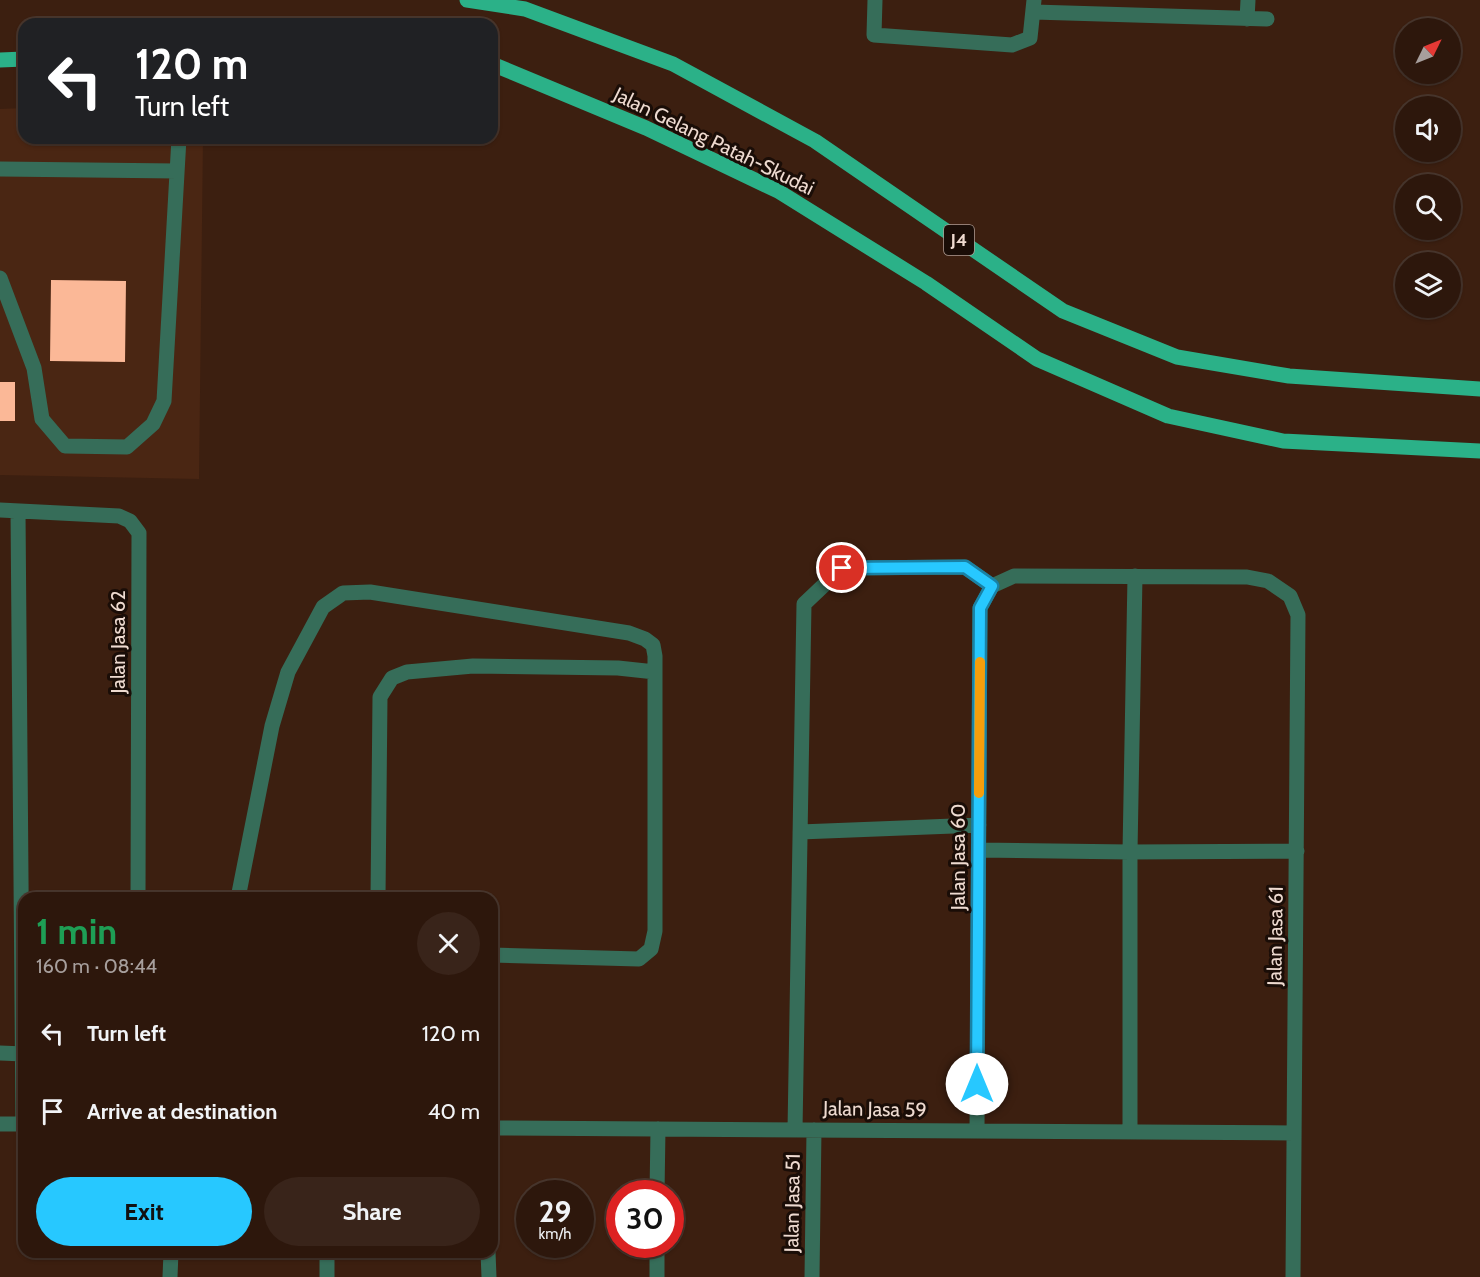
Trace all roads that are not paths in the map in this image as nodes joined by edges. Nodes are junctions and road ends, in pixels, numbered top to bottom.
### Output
1 (467, 0) edge
2 (875, 0) edge
3 (1248, 0) edge
4 (1034, 6) edge
5 (1247, 19) junction
6 (1267, 19) dead end
7 (18, 59) edge
8 (0, 60) edge
9 (498, 66) edge
10 (179, 144) edge
11 (0, 169) edge
12 (177, 171) junction
13 (0, 278) edge
14 (1480, 389) edge
15 (1480, 451) edge
16 (0, 510) edge
17 (18, 511) junction
18 (1135, 576) junction
19 (992, 586) junction
20 (655, 672) junction
21 (979, 825) junction
22 (800, 832) junction
23 (979, 850) junction
24 (1297, 851) junction
25 (1130, 852) junction
26 (22, 892) edge
27 (138, 892) edge
28 (239, 892) edge
29 (378, 892) edge
30 (498, 955) edge
31 (0, 1053) edge
32 (18, 1054) edge
33 (0, 1124) edge
34 (18, 1124) edge
35 (498, 1128) edge
36 (658, 1129) junction
37 (795, 1130) junction
38 (814, 1130) junction
39 (977, 1131) junction
40 (1130, 1132) junction
41 (1294, 1133) junction
42 (657, 1180) edge
43 (171, 1258) edge
44 (327, 1258) edge
45 (488, 1258) edge
46 (657, 1258) edge
47 (170, 1277) edge
48 (327, 1277) edge
49 (489, 1277) edge
50 (657, 1277) edge
51 (812, 1277) edge
52 (1293, 1277) edge

1 - 14 main road, Jalan Gelang Patah-Skudai / J4
2 - 4 street
3 - 5 street
4 - 5 street
5 - 6 street
7 - 8 main road
9 - 15 main road, Jalan Gelang Patah-Skudai
10 - 12 street
11 - 12 street
12 - 13 street
16 - 17 street, Jalan Jasa 62
17 - 26 street
17 - 27 street, Jalan Jasa 62
18 - 19 street
18 - 24 street, Jalan Jasa 61
18 - 25 street
19 - 21 street, Jalan Jasa 60
19 - 22 street
20 - 28 street
20 - 29 street
20 - 30 street
21 - 22 street
21 - 23 street, Jalan Jasa 60
22 - 37 street
23 - 25 street
23 - 39 street, Jalan Jasa 60
24 - 25 street
24 - 41 street, Jalan Jasa 61
25 - 40 street
31 - 32 street
33 - 34 street
35 - 36 street, Jalan Jasa 59
36 - 37 street, Jalan Jasa 59
36 - 42 street
37 - 38 street, Jalan Jasa 59
38 - 39 street, Jalan Jasa 59
38 - 51 street, Jalan Jasa 51
39 - 40 street, Jalan Jasa 59
40 - 41 street, Jalan Jasa 59
41 - 52 street, Jalan Jasa 61
43 - 47 street
44 - 48 street
45 - 49 street
46 - 50 street

